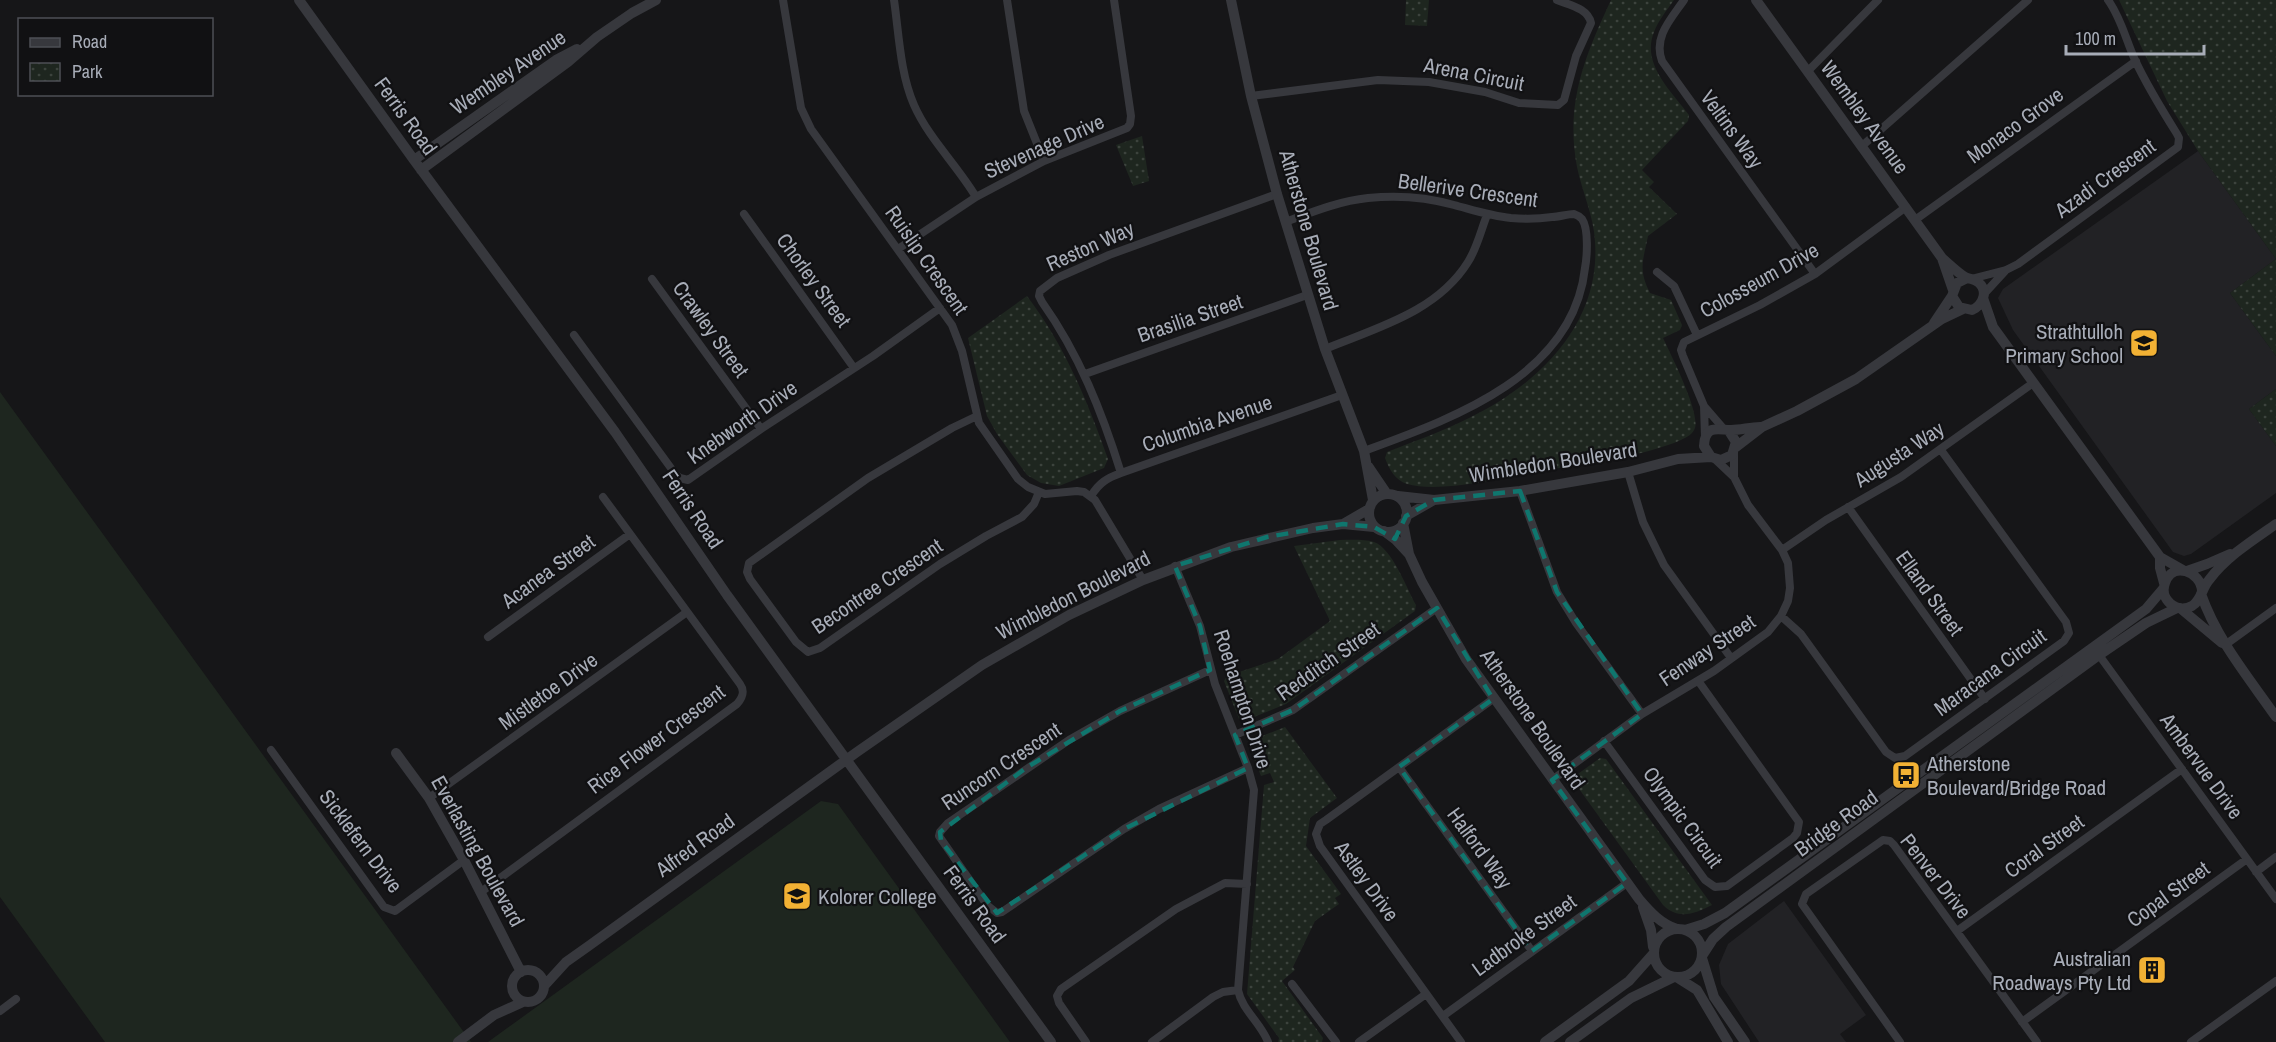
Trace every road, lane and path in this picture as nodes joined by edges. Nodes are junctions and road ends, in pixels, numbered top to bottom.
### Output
1 (299, 0) edge
2 (656, 0) edge
3 (783, 0) edge
4 (894, 0) edge
5 (1007, 0) edge
6 (1114, 0) edge
7 (1231, 0) edge
8 (1557, 0) edge
9 (1684, 0) edge
10 (1756, 0) edge
11 (1878, 0) edge
12 (2028, 0) edge
13 (2108, 0) edge
14 (596, 38) junction
15 (2136, 61) junction
16 (1808, 71) junction
17 (1251, 96) junction
18 (1862, 146) junction
19 (414, 160) junction
20 (1044, 161) junction
21 (421, 170) junction
22 (1277, 194) junction
23 (976, 197) junction
24 (1906, 207) junction
25 (744, 214) dead end
26 (1487, 215) junction
27 (1915, 219) junction
28 (1285, 222) junction
29 (898, 249) junction
30 (1942, 258) junction
31 (2006, 270) junction
32 (1657, 272) dead end
33 (1815, 274) junction
34 (652, 279) dead end
35 (1969, 279) junction
36 (1953, 293) junction
37 (1307, 295) junction
38 (1984, 296) junction
39 (940, 308) junction
40 (1967, 309) junction
41 (1933, 326) junction
42 (1993, 327) junction
43 (574, 335) dead end
44 (1697, 335) junction
45 (1325, 349) junction
46 (854, 368) junction
47 (1085, 374) junction
48 (2033, 383) junction
49 (1342, 395) junction
50 (1704, 406) junction
51 (977, 416) junction
52 (1762, 427) junction
53 (761, 429) junction
54 (1726, 430) junction
55 (1705, 440) junction
56 (1735, 449) junction
57 (1941, 450) junction
58 (1364, 451) junction
59 (1678, 459) junction
60 (1714, 459) junction
61 (1368, 466) junction
62 (1121, 472) junction
63 (1628, 472) junction
64 (1734, 477) junction
65 (1520, 491) junction
66 (1039, 492) junction
67 (1392, 495) junction
68 (1091, 496) junction
69 (603, 497) dead end
70 (1434, 500) junction
71 (1371, 505) junction
72 (1848, 507) junction
73 (1405, 520) junction
74 (1343, 524) junction
75 (2276, 524) edge
76 (1379, 529) junction
77 (630, 534) junction
78 (2251, 541) junction
79 (1782, 550) junction
80 (1409, 554) junction
81 (2160, 558) junction
82 (1175, 566) junction
83 (2185, 570) junction
84 (1143, 580) junction
85 (2164, 586) junction
86 (2201, 593) junction
87 (1437, 608) junction
88 (2178, 608) junction
89 (2276, 608) edge
90 (687, 612) junction
91 (1781, 616) junction
92 (488, 637) dead end
93 (2225, 645) junction
94 (2099, 655) junction
95 (1731, 658) junction
96 (1210, 670) junction
97 (1699, 682) junction
98 (1493, 699) junction
99 (1985, 699) junction
100 (1642, 714) junction
101 (2276, 717) edge
102 (1235, 735) junction
103 (1604, 741) junction
104 (271, 750) dead end
105 (396, 753) dead end
106 (847, 759) junction
107 (1399, 766) junction
108 (1248, 768) junction
109 (2182, 769) junction
110 (1552, 780) junction
111 (429, 798) junction
112 (2276, 857) edge
113 (2247, 859) junction
114 (464, 860) junction
115 (2256, 872) junction
116 (1627, 883) junction
117 (1247, 884) junction
118 (481, 892) junction
119 (1639, 899) junction
120 (2276, 899) edge
121 (1681, 929) junction
122 (1957, 931) junction
123 (1533, 951) junction
124 (1653, 953) junction
125 (1702, 957) junction
126 (566, 962) junction
127 (521, 972) junction
128 (536, 972) junction
129 (1676, 978) junction
130 (2276, 981) edge
131 (1292, 984) dead end
132 (545, 985) junction
133 (512, 990) junction
134 (1238, 990) junction
135 (1426, 994) junction
136 (16, 999) dead end
137 (523, 1002) junction
138 (0, 1011) edge
139 (494, 1016) junction
140 (1443, 1016) junction
141 (2022, 1022) junction
142 (458, 1042) edge
143 (1051, 1042) edge
144 (1086, 1042) edge
145 (1152, 1042) edge
146 (1268, 1042) edge
147 (1336, 1042) edge
148 (1359, 1042) edge
149 (1461, 1042) edge
150 (1545, 1042) edge
151 (1570, 1042) edge
152 (1728, 1042) edge
153 (1744, 1042) edge
154 (1900, 1042) edge
155 (2037, 1042) edge
156 (2191, 1042) edge

1 - 19 street, Ferris Road
2 - 14 street, Wembley Avenue
3 - 29 street, Ruislip Crescent
4 - 23 street
5 - 20 street
6 - 20 street, Stevenage Drive
7 - 17 street, Atherstone Boulevard
8 - 17 street, Arena Circuit
9 - 33 street, Veltins Way
10 - 16 street, Wembley Avenue
11 - 16 street
12 - 18 street
13 - 15 street, Azadi Crescent
14 - 19 street, Wembley Avenue
14 - 21 street, Wembley Avenue
15 - 27 street, Monaco Grove
15 - 31 street, Azadi Crescent
16 - 18 street, Wembley Avenue
17 - 22 street, Atherstone Boulevard
18 - 24 street, Wembley Avenue
19 - 21 street, Ferris Road
20 - 23 street, Stevenage Drive
21 - 106 street, Ferris Road
22 - 28 street, Atherstone Boulevard
22 - 47 street, Reston Way
23 - 29 street, Stevenage Drive
24 - 27 street, Wembley Avenue
24 - 33 street, Colosseum Drive
25 - 46 street, Chorley Street
26 - 28 street, Bellerive Crescent
26 - 45 street
26 - 58 street, Bellerive Crescent
27 - 30 street, Wembley Avenue
28 - 37 street, Atherstone Boulevard
29 - 39 street, Ruislip Crescent
30 - 35 street, Wembley Avenue
30 - 36 street, Wembley Avenue
31 - 35 street, Azadi Crescent
31 - 38 street, Azadi Crescent
32 - 44 street
33 - 44 street, Colosseum Drive
34 - 53 street, Crawley Street
35 - 36 street
35 - 38 street
36 - 40 street
36 - 41 street
37 - 45 street, Atherstone Boulevard
37 - 47 street, Brasilia Street
38 - 40 street
38 - 42 street
39 - 46 street, Knebworth Drive
39 - 51 street, Ruislip Crescent
40 - 41 street
40 - 42 street
41 - 52 street
42 - 48 street
43 - 53 street, Knebworth Drive
44 - 50 street, Colosseum Drive
45 - 49 street, Atherstone Boulevard
46 - 53 street, Knebworth Drive
47 - 62 street, Reston Way
48 - 57 street, Augusta Way
48 - 81 street
49 - 58 street, Atherstone Boulevard
49 - 62 street, Columbia Avenue
50 - 54 street, Colosseum Drive
50 - 55 street, Colosseum Drive
51 - 66 street, Ruislip Crescent
51 - 66 street, Becontree Crescent
52 - 54 street
52 - 56 street
54 - 55 street
54 - 56 street
55 - 59 street, Wimbledon Boulevard
55 - 60 street
56 - 60 street
56 - 64 street, Fenway Street
57 - 72 street, Augusta Way
57 - 99 street, Maracana Circuit
58 - 61 street, Atherstone Boulevard
59 - 60 street, Wimbledon Boulevard
59 - 63 street, Wimbledon Boulevard
60 - 64 street, Fenway Street
61 - 67 street, Atherstone Boulevard
61 - 71 street, Atherstone Boulevard
62 - 68 street, Columbia Avenue
63 - 65 street, Wimbledon Boulevard
63 - 95 street
64 - 79 street, Fenway Street
65 - 70 street, Wimbledon Boulevard
65 - 100 street
66 - 68 street
67 - 70 street, Wimbledon Boulevard
67 - 71 street
67 - 73 street
68 - 84 street
69 - 77 street, Rice Flower Crescent
70 - 73 street, Wimbledon Boulevard
71 - 74 street, Wimbledon Boulevard
71 - 76 street
72 - 79 street, Augusta Way
72 - 99 street, Elland Street
73 - 76 street
73 - 80 street, Atherstone Boulevard
74 - 76 street, Wimbledon Boulevard
74 - 82 street, Wimbledon Boulevard
75 - 78 street
76 - 80 street, Atherstone Boulevard
77 - 90 street, Rice Flower Crescent
77 - 92 street, Acanea Street
78 - 83 street
78 - 86 street
79 - 91 street, Fenway Street
80 - 87 street, Atherstone Boulevard
81 - 83 street
81 - 85 street
82 - 84 street, Wimbledon Boulevard
82 - 96 street, Roehampton Drive
83 - 85 street
83 - 86 street
84 - 106 street, Wimbledon Boulevard
85 - 88 street
85 - 121 street, Bridge Road
86 - 88 street
86 - 93 street
87 - 98 street, Atherstone Boulevard
87 - 102 street, Redditch Street
88 - 93 street
88 - 94 street, Bridge Road
89 - 93 street
90 - 111 street, Mistletoe Drive
90 - 118 street, Rice Flower Crescent
91 - 95 street, Fenway Street
91 - 99 street, Maracana Circuit
93 - 101 street
94 - 109 street, Ambervue Drive
94 - 125 street, Bridge Road
95 - 97 street, Fenway Street
96 - 102 street, Roehampton Drive
96 - 108 street, Runcorn Crescent
97 - 100 street, Fenway Street
97 - 103 street, Olympic Circuit
98 - 107 street, Astley Drive
98 - 110 street, Atherstone Boulevard
100 - 103 street, Fenway Street
102 - 108 street, Roehampton Drive
103 - 110 street, Fenway Street
104 - 114 street, Sicklefern Drive
105 - 111 street, Everlasting Boulevard
106 - 126 street, Alfred Road
106 - 143 street, Ferris Road
107 - 123 street, Halford Way
107 - 135 street, Astley Drive
108 - 117 street, Roehampton Drive
109 - 113 street, Ambervue Drive
109 - 122 street, Coral Street
110 - 116 street, Atherstone Boulevard
111 - 114 street, Everlasting Boulevard
112 - 115 street
113 - 115 street, Ambervue Drive
113 - 141 street, Copal Street
114 - 118 street, Everlasting Boulevard
115 - 120 street, Ambervue Drive
116 - 119 street, Atherstone Boulevard
116 - 123 street, Ladbroke Street
117 - 134 street, Roehampton Drive
117 - 144 street
118 - 127 street, Everlasting Boulevard
119 - 121 street, Atherstone Boulevard
119 - 124 street, Atherstone Boulevard
121 - 124 street
121 - 125 street
122 - 141 street, Penver Drive
122 - 154 street, Penver Drive
123 - 140 street, Ladbroke Street
124 - 129 street
124 - 150 street
125 - 129 street
125 - 153 street
126 - 128 street, Alfred Road
126 - 132 street, Alfred Road
127 - 128 street
127 - 133 street
128 - 132 street
129 - 151 street
129 - 152 street
130 - 156 street
131 - 147 street
132 - 137 street
133 - 137 street
133 - 139 street
134 - 145 street
134 - 146 street
135 - 140 street, Astley Drive
135 - 148 street
136 - 138 street
137 - 139 street
139 - 142 street
140 - 149 street, Astley Drive
141 - 155 street, Penver Drive

